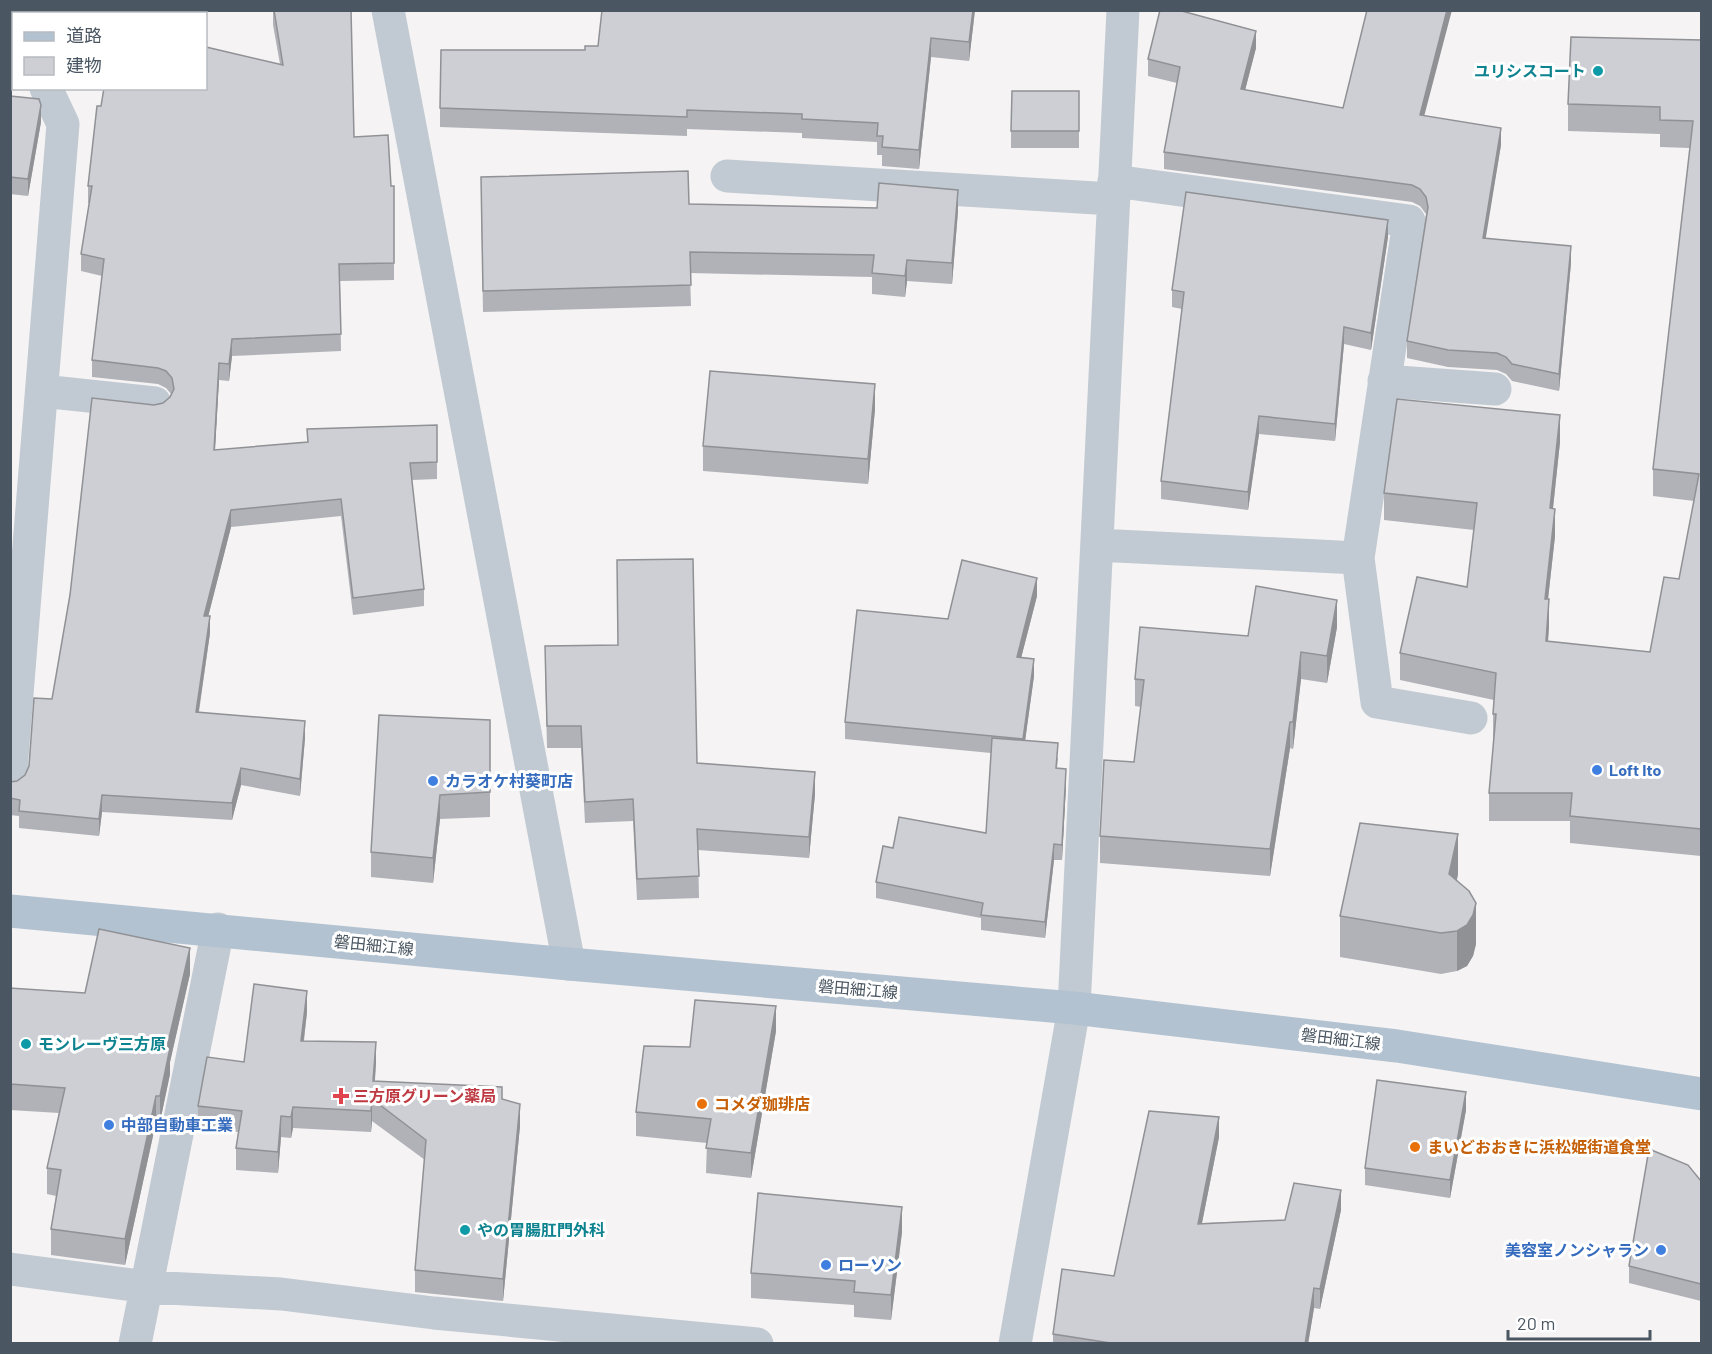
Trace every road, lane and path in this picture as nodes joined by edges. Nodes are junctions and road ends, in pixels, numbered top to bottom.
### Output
1 (388, 10) edge
2 (1123, 10) edge
3 (47, 90) edge
4 (727, 176) dead end
5 (1113, 190) junction
6 (1384, 381) junction
7 (1495, 389) dead end
8 (42, 390) junction
9 (155, 403) edge
10 (1097, 545) junction
11 (1358, 558) junction
12 (1471, 718) dead end
13 (10, 781) edge
14 (10, 910) edge
15 (218, 929) junction
16 (569, 964) junction
17 (1074, 1008) junction
18 (1701, 1094) edge
19 (10, 1269) edge
20 (148, 1287) junction
21 (135, 1344) edge
22 (757, 1344) edge
23 (1015, 1344) edge

1 - 16 street
2 - 5 street
3 - 8 street
4 - 5 street
5 - 6 street
5 - 10 street
6 - 7 street
6 - 11 street
8 - 9 street
8 - 13 street
10 - 11 street
10 - 17 street
11 - 12 street
14 - 15 main road, 磐田細江線
15 - 16 main road, 磐田細江線
15 - 20 street
16 - 17 main road, 磐田細江線
17 - 18 main road, 磐田細江線
17 - 23 street
19 - 20 street
20 - 21 street
20 - 22 street

